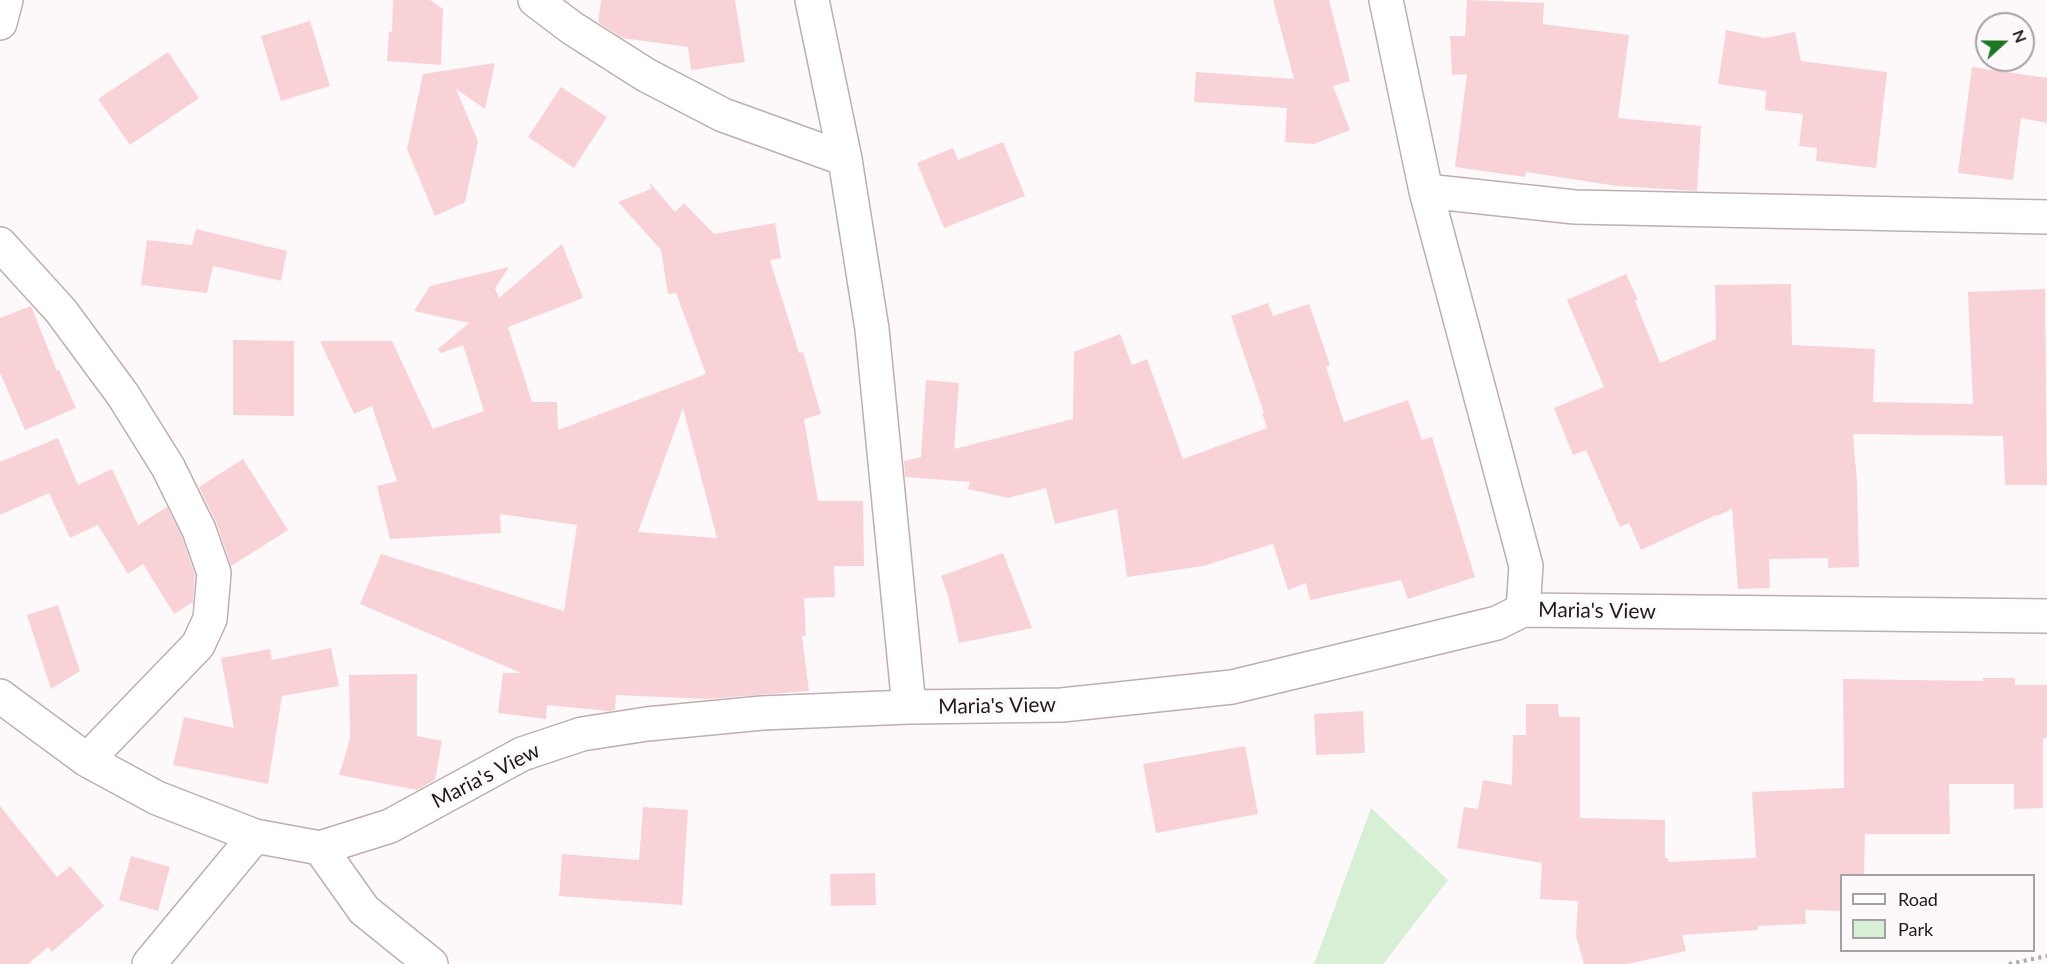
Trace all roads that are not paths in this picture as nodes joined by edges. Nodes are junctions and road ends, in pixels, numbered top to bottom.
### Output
1 (6, 0) edge
2 (535, 0) edge
3 (812, 0) edge
4 (1386, 0) edge
5 (0, 22) edge
6 (845, 159) junction
7 (1426, 191) junction
8 (2047, 217) edge
9 (0, 244) edge
10 (1523, 610) junction
11 (2047, 616) edge
12 (0, 696) edge
13 (909, 707) junction
14 (87, 760) junction
15 (255, 836) junction
16 (320, 848) junction
17 (149, 964) edge
18 (429, 964) edge

1 - 5 street
2 - 6 street
3 - 6 street
4 - 7 street
6 - 13 street
7 - 8 street
7 - 10 street
9 - 14 street
10 - 11 street, Maria's View
10 - 13 street, Maria's View
12 - 14 street, Maria's View
13 - 16 street, Maria's View
14 - 15 street, Maria's View
15 - 16 street, Maria's View
15 - 17 street
16 - 18 street

